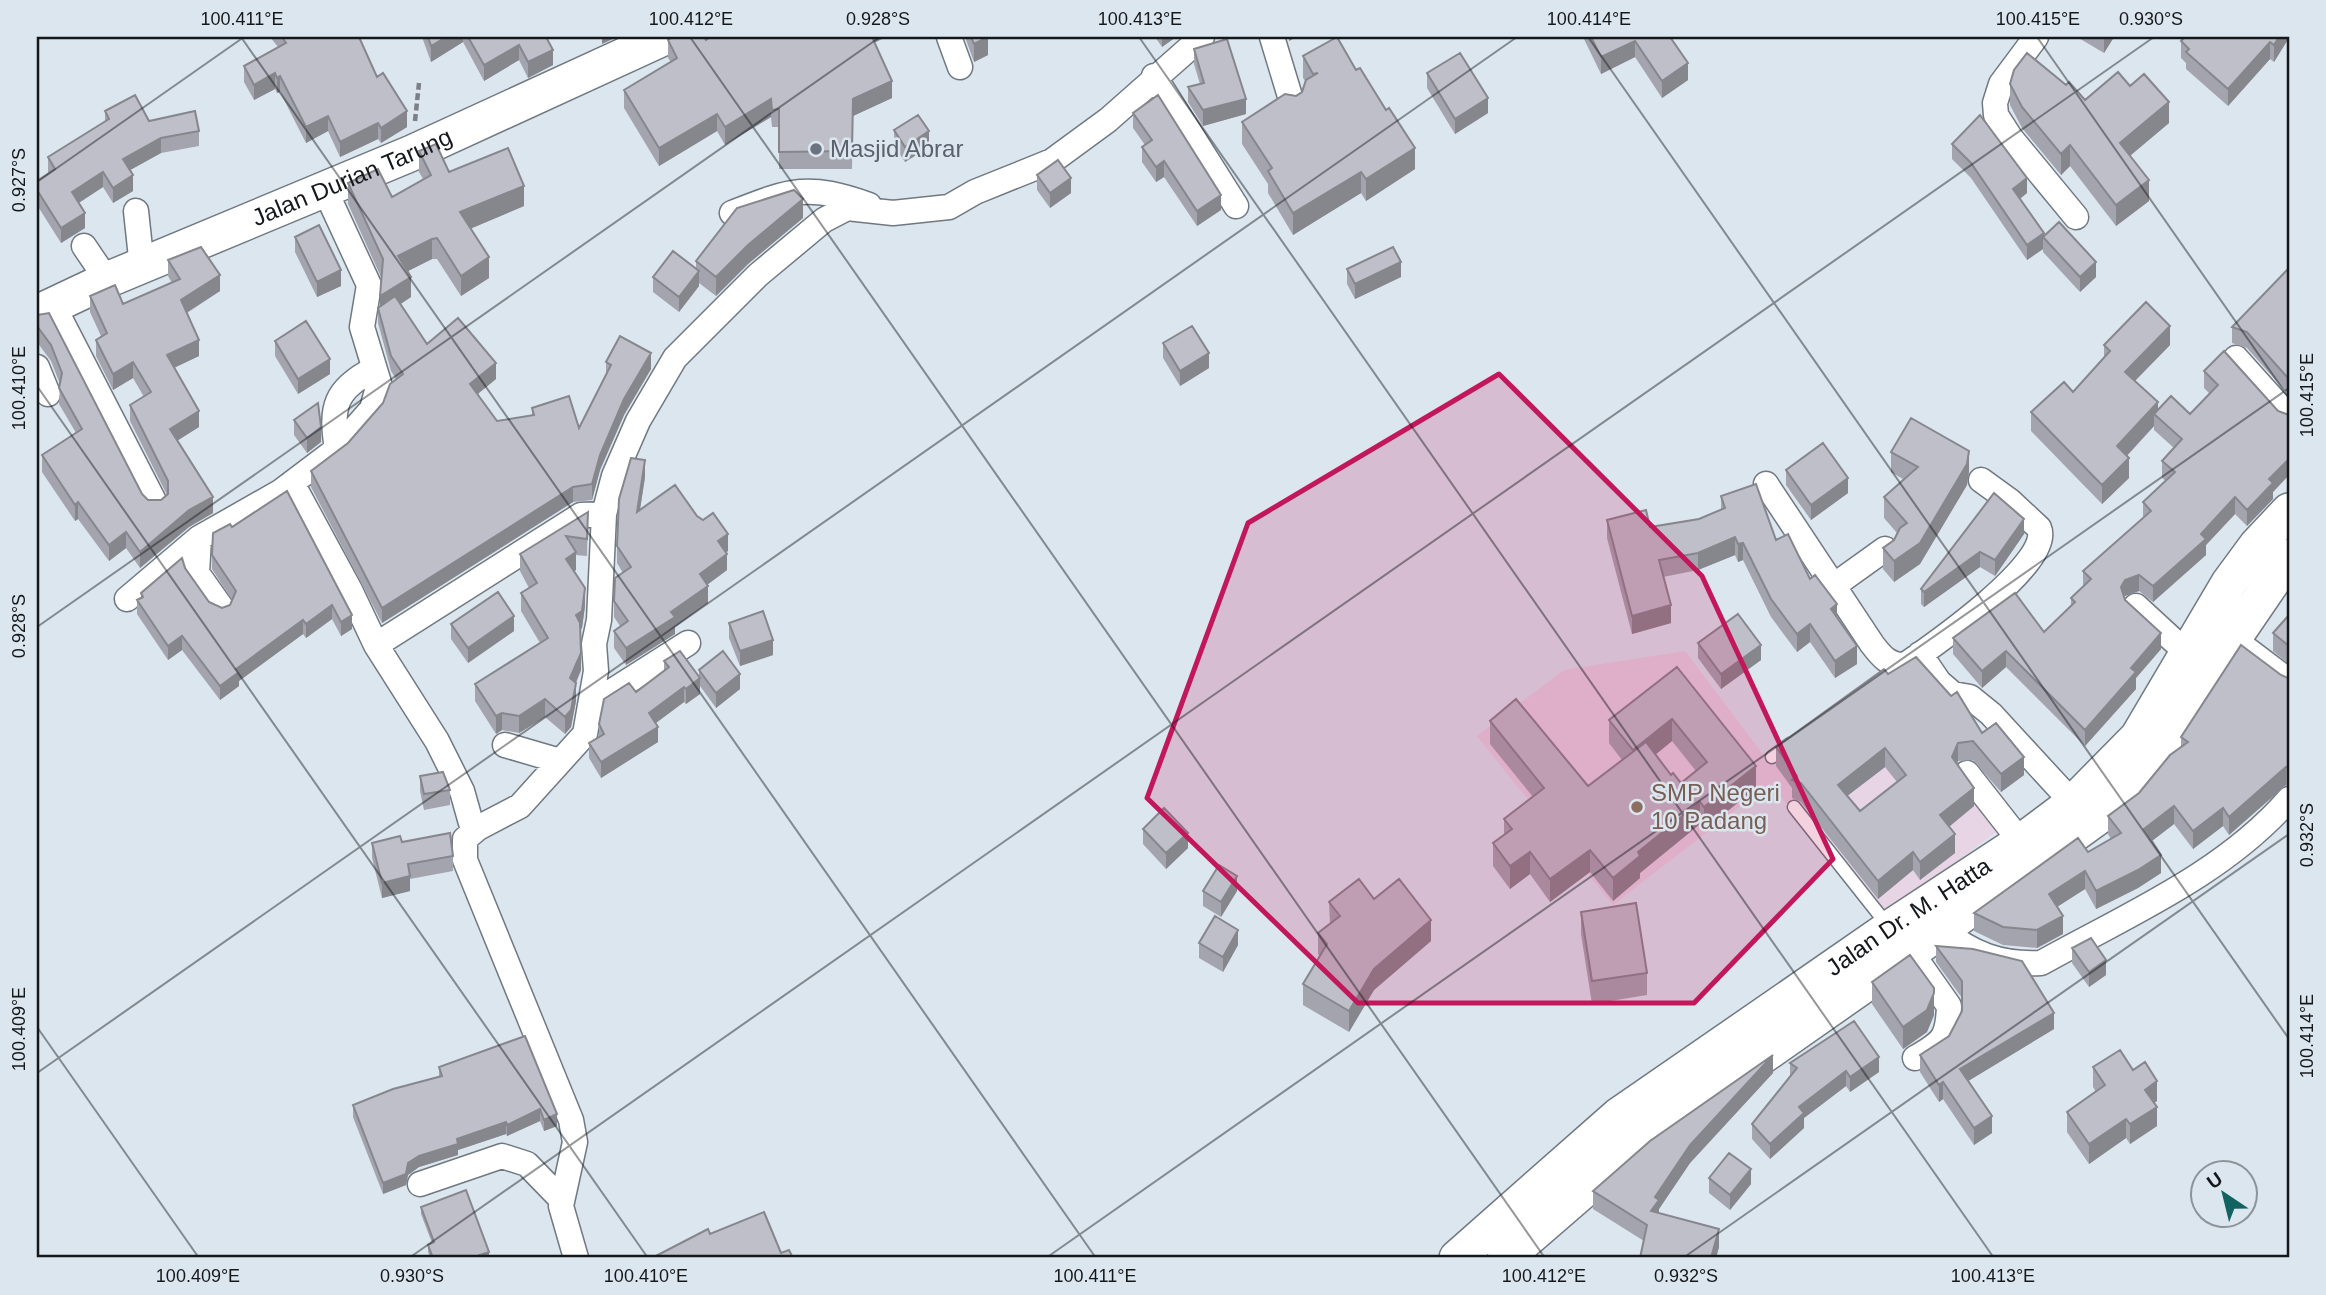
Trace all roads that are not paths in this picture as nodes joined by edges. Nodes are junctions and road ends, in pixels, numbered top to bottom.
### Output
1 (665, 37) edge
2 (949, 37) edge
3 (1202, 37) edge
4 (1272, 37) edge
5 (2036, 37) edge
6 (960, 67) dead end
7 (1154, 76) junction
8 (1292, 103) edge
9 (325, 190) junction
10 (1236, 206) dead end
11 (136, 211) dead end
12 (732, 213) edge
13 (893, 213) junction
14 (2076, 217) dead end
15 (84, 246) dead end
16 (142, 267) junction
17 (107, 280) junction
18 (45, 309) edge
19 (2236, 358) dead end
20 (37, 367) edge
21 (374, 369) junction
22 (48, 394) dead end
23 (2289, 417) edge
24 (337, 449) junction
25 (1981, 480) dead end
26 (292, 483) junction
27 (1766, 484) dead end
28 (155, 503) edge
29 (2289, 511) edge
30 (604, 514) junction
31 (199, 538) junction
32 (1885, 549) edge
33 (2289, 557) edge
34 (1832, 587) junction
35 (127, 599) dead end
36 (2136, 606) edge
37 (220, 607) edge
38 (2232, 638) junction
39 (688, 643) dead end
40 (376, 645) junction
41 (2187, 653) junction
42 (1904, 664) junction
43 (2289, 681) edge
44 (592, 704) junction
45 (1801, 736) edge
46 (505, 745) dead end
47 (1772, 757) dead end
48 (560, 761) junction
49 (1968, 773) dead end
50 (2289, 799) edge
51 (2073, 803) junction
52 (1794, 807) dead end
53 (478, 828) junction
54 (2021, 842) junction
55 (1940, 928) junction
56 (1900, 940) junction
57 (1915, 1058) dead end
58 (420, 1184) dead end
59 (561, 1199) junction
60 (576, 1258) edge
61 (1457, 1258) edge
62 (1505, 1258) edge

1 - 9 main road, Jalan Durian Tarung
2 - 6 street
3 - 7 street
4 - 8 street
5 - 14 street
7 - 10 street
7 - 13 street
9 - 16 main road, Jalan Durian Tarung
9 - 21 street
11 - 16 street
12 - 13 street
13 - 30 street
15 - 17 street
16 - 17 main road, Jalan Durian Tarung
17 - 18 main road, Jalan Durian Tarung
18 - 28 street
19 - 23 street
20 - 22 street
21 - 24 street
21 - 24 street
24 - 26 street
25 - 42 street
26 - 31 street
26 - 40 street
27 - 34 street
29 - 41 main road, Jalan Dr. M. Hatta
30 - 40 street
30 - 44 street
31 - 35 street
31 - 37 street
32 - 34 street
33 - 38 main road, Jalan Dr. M. Hatta
34 - 42 street
36 - 41 street
38 - 43 street
38 - 55 main road, Jalan Dr. M. Hatta
39 - 44 street
40 - 53 street
41 - 51 main road, Jalan Dr. M. Hatta
42 - 51 street
44 - 48 street
45 - 47 lane
46 - 48 street
48 - 53 street
49 - 54 street
50 - 55 street
51 - 54 main road, Jalan Dr. M. Hatta
52 - 56 lane
53 - 59 street
54 - 56 main road, Jalan Dr. M. Hatta
55 - 56 main road, Jalan Dr. M. Hatta
56 - 57 street
56 - 61 main road, Jalan Dr. M. Hatta
56 - 62 main road, Jalan Dr. M. Hatta
58 - 59 street
59 - 60 street

